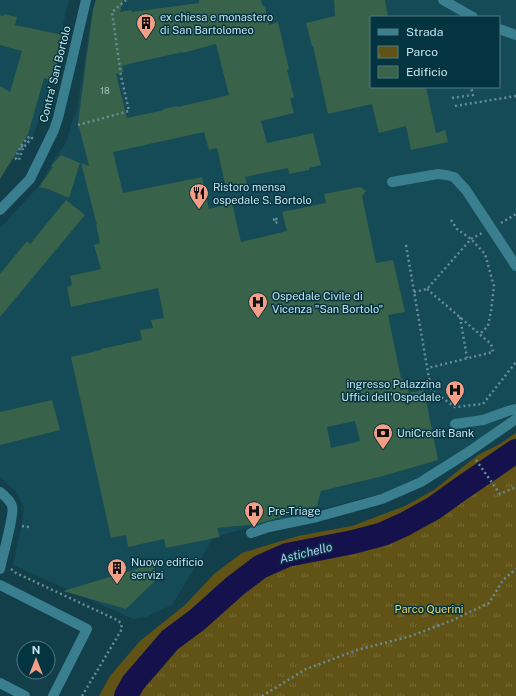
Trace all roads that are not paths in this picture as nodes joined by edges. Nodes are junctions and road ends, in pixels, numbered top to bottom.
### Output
1 (86, 0) edge
2 (443, 0) edge
3 (471, 16) edge
4 (500, 28) edge
5 (516, 35) edge
6 (392, 182) dead end
7 (0, 210) edge
8 (516, 266) edge
9 (516, 409) edge
10 (516, 419) edge
11 (455, 424) dead end
12 (0, 492) edge
13 (251, 532) dead end
14 (4, 567) edge
15 (0, 585) edge
16 (0, 683) edge
17 (25, 696) edge
18 (53, 696) edge

1 - 7 street, Contra' San Bortolo
2 - 3 street
4 - 5 street
6 - 8 street
9 - 11 street
10 - 13 street
12 - 14 street
15 - 18 street
16 - 17 street

